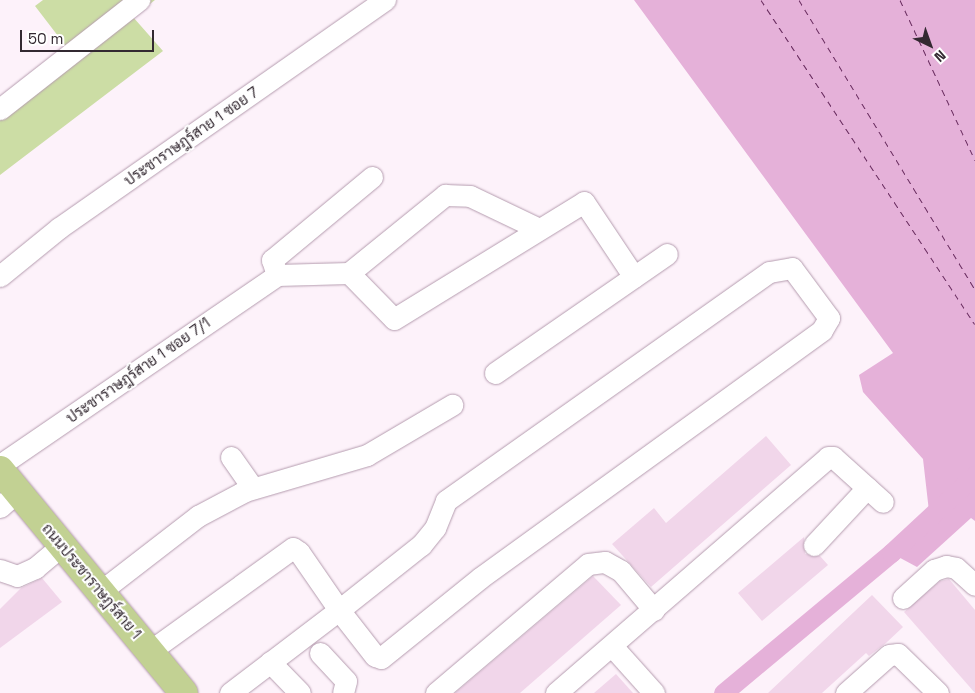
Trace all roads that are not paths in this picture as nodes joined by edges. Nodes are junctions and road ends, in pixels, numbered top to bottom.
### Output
1 (139, 0) edge
2 (385, 0) edge
3 (0, 109) edge
4 (372, 177) dead end
5 (539, 229) junction
6 (667, 254) dead end
7 (349, 273) junction
8 (276, 275) junction
9 (0, 276) edge
10 (634, 277) junction
11 (495, 373) dead end
12 (452, 405) dead end
13 (231, 458) dead end
14 (0, 465) edge
15 (0, 470) edge
16 (253, 488) junction
17 (867, 488) junction
18 (9, 499) edge
19 (883, 502) dead end
20 (62, 545) junction
21 (814, 545) dead end
22 (0, 570) edge
23 (975, 585) edge
24 (101, 591) junction
25 (903, 598) dead end
26 (339, 610) junction
27 (654, 610) junction
28 (612, 646) junction
29 (150, 651) junction
30 (320, 653) dead end
31 (270, 662) junction
32 (175, 690) edge
33 (230, 693) edge
34 (300, 693) edge
35 (343, 693) edge
36 (436, 693) edge
37 (556, 693) edge
38 (654, 693) edge
39 (846, 693) edge
40 (938, 693) edge

1 - 3 street
2 - 9 street, ประชาราษฎร์สาย 1 ซอย 7
4 - 8 street
5 - 7 street
5 - 7 street
5 - 10 street
6 - 10 street
7 - 8 street
8 - 14 street, ประชาราษฎร์สาย 1 ซอย 7/1
10 - 11 street
12 - 16 street
13 - 16 street
15 - 18 main road, ถนนประชาราษฎร์สาย 1
16 - 24 street
17 - 19 street
17 - 21 street
17 - 27 street
18 - 20 main road, ถนนประชาราษฎร์สาย 1
20 - 22 street
20 - 24 main road, ถนนประชาราษฎร์สาย 1
23 - 25 street
24 - 29 main road, ถนนประชาราษฎร์สาย 1
26 - 26 street
26 - 29 street
26 - 31 street
27 - 28 street
27 - 36 street
28 - 37 street
28 - 38 street
29 - 32 main road, ถนนประชาราษฎร์สาย 1
30 - 35 street
31 - 33 street
31 - 34 street
39 - 40 street

